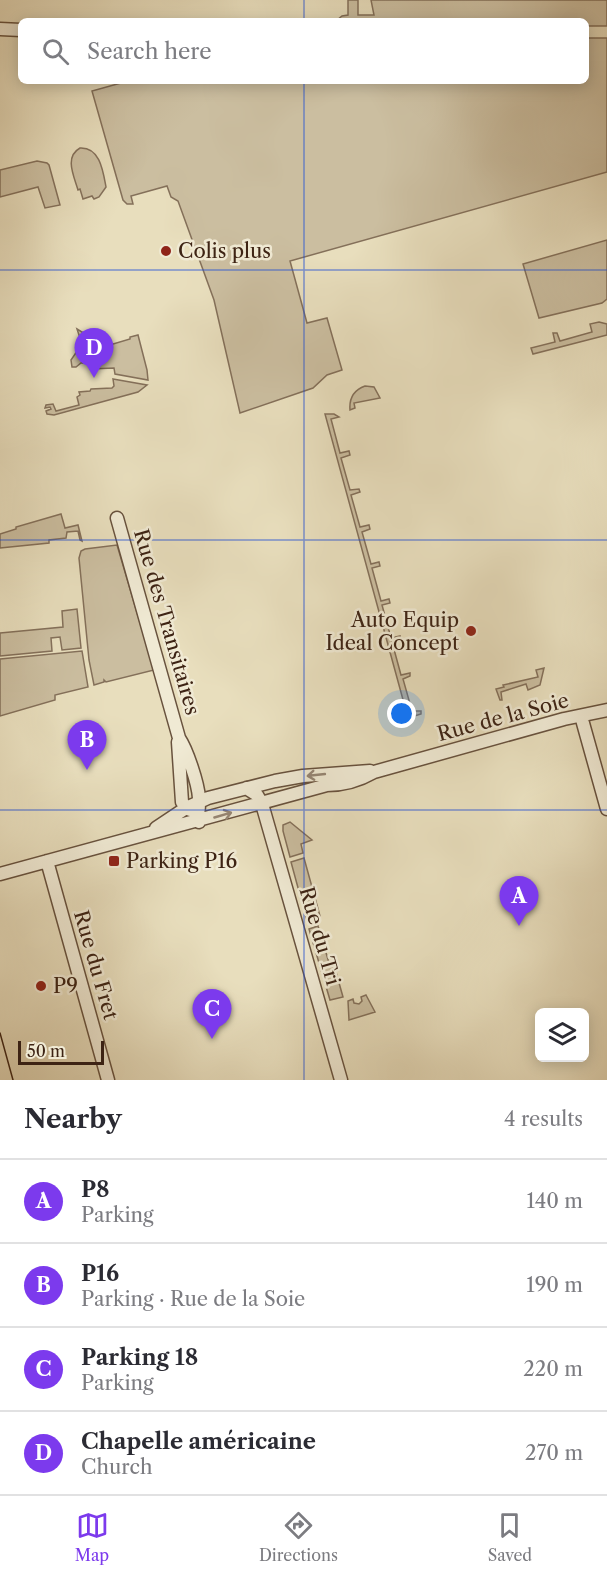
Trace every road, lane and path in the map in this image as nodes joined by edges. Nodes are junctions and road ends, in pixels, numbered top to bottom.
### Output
1 (0, 29) edge
2 (18, 30) edge
3 (117, 518) dead end
4 (607, 710) edge
5 (581, 716) junction
6 (374, 772) junction
7 (246, 788) junction
8 (262, 804) junction
9 (607, 809) edge
10 (195, 811) junction
11 (146, 834) junction
12 (47, 861) junction
13 (0, 874) edge
14 (108, 1080) edge
15 (341, 1080) edge

1 - 2 street
3 - 10 street, Rue des Transitaires
4 - 5 street, Rue de la Soie
5 - 6 street, Rue de la Soie
5 - 9 street
6 -> 7 street, Rue de la Soie
6 - 8 street, Rue de la Soie
7 - 8 street
7 - 10 street, Rue de la Soie
10 -> 8 street, Rue de la Soie
8 - 15 street, Rue du Tri
10 - 11 street, Rue de la Soie
10 - 11 street, Rue de la Soie
11 - 12 street, Rue de la Soie
12 - 13 street, Rue de la Soie
12 - 14 street, Rue du Fret

